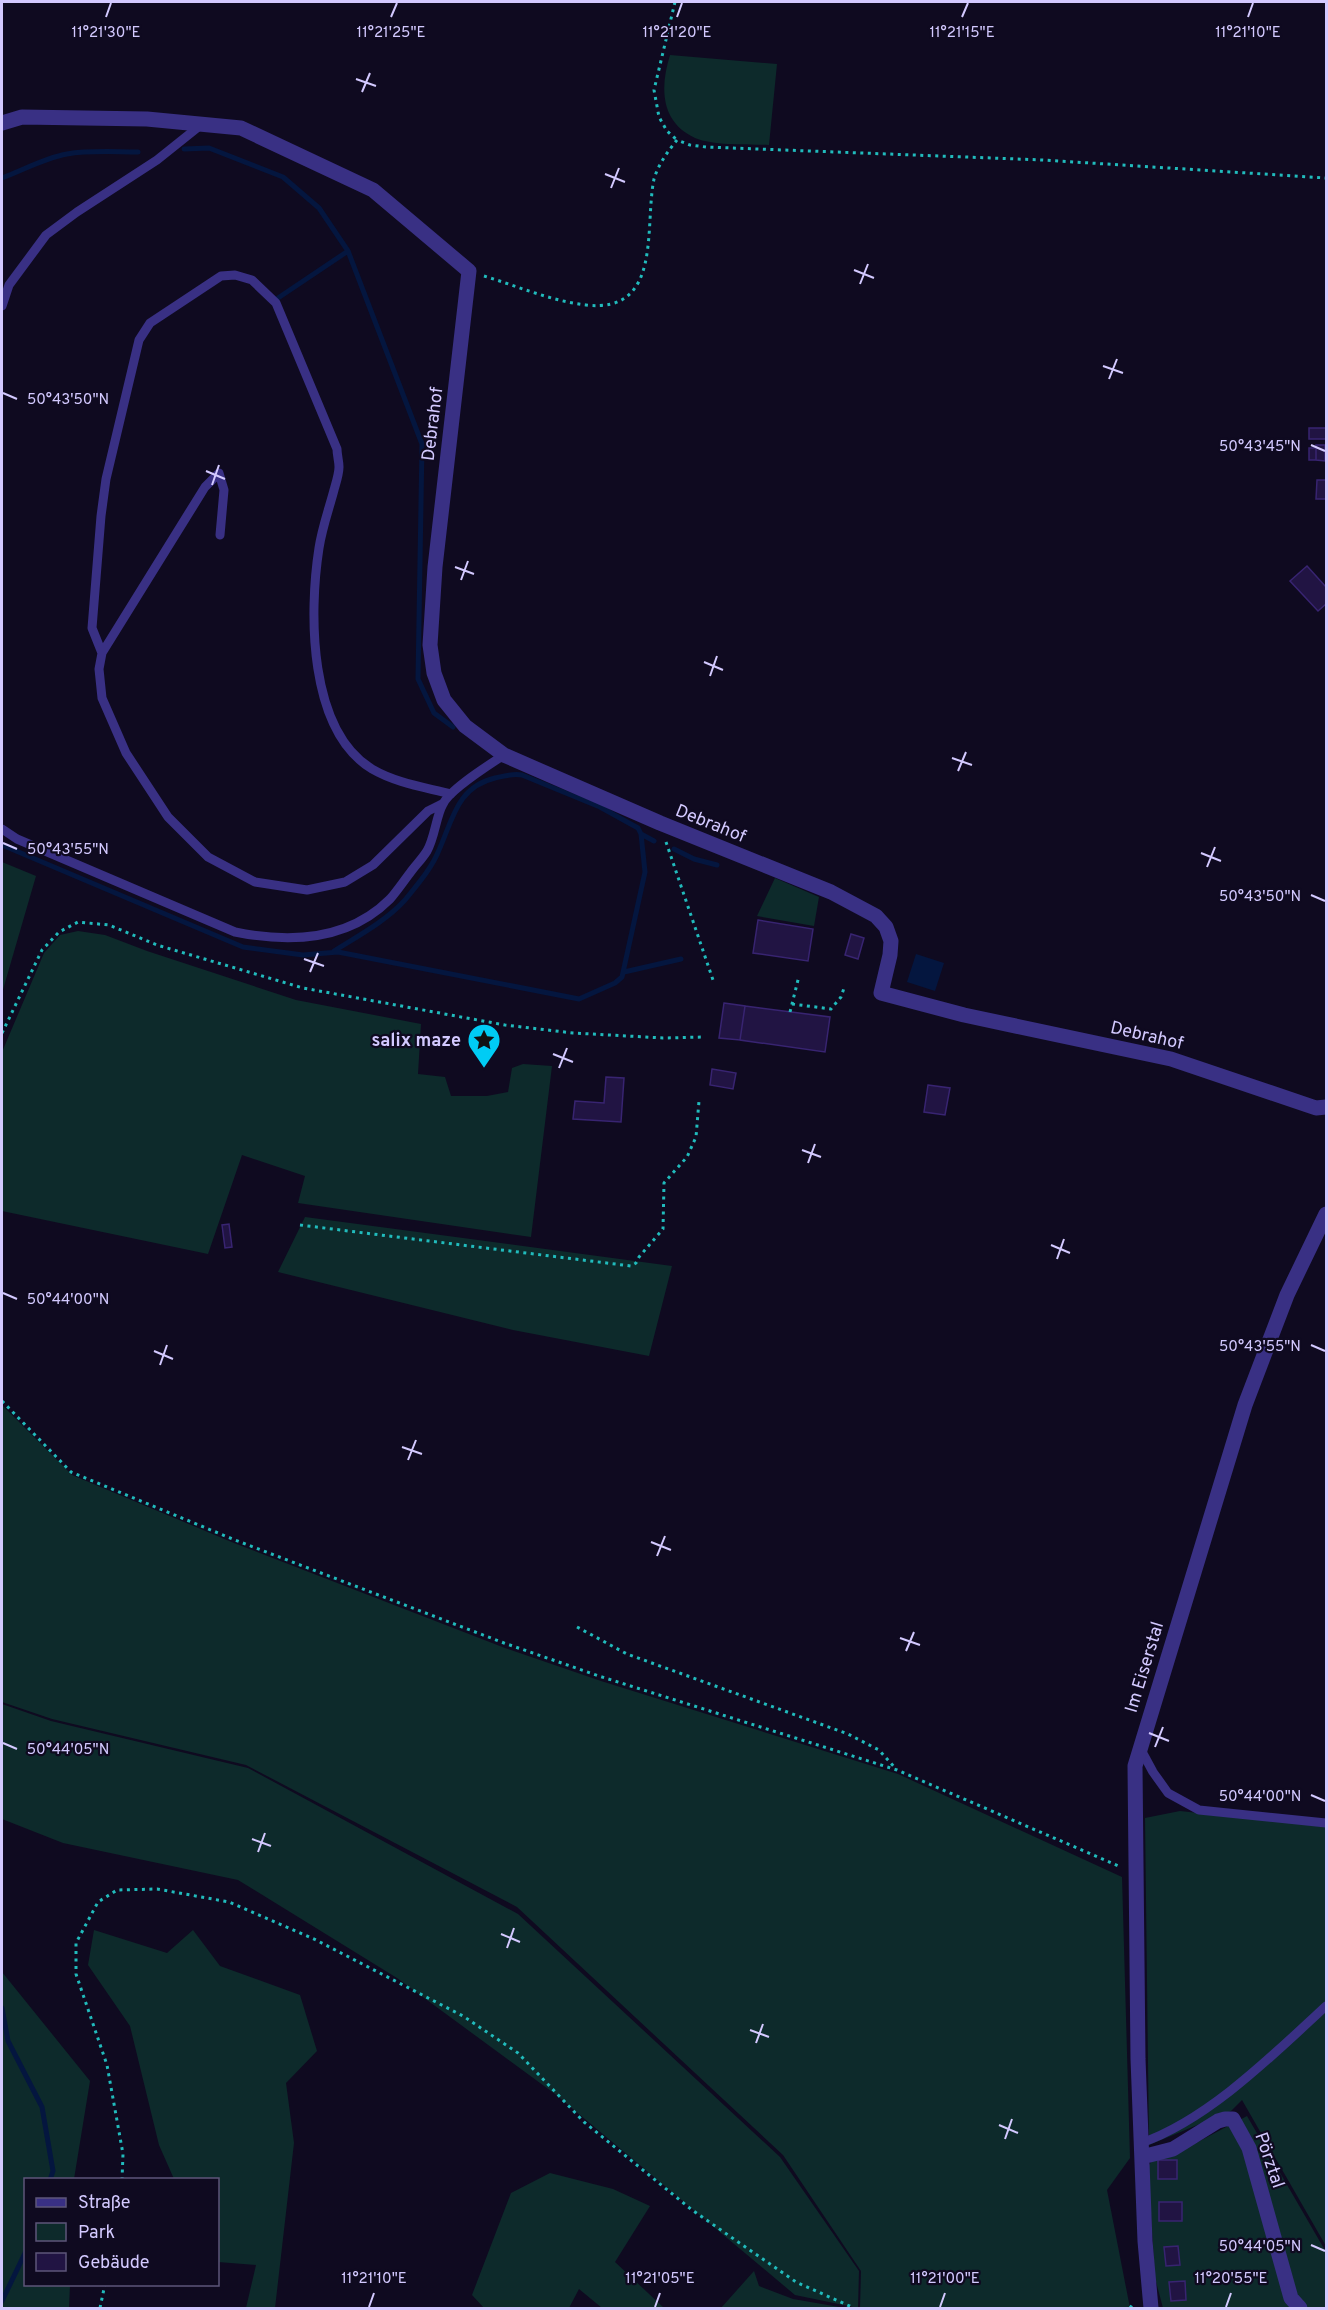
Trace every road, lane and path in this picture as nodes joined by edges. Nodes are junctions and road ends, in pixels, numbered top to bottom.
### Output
1 (675, 2) edge
2 (2, 123) edge
3 (202, 124) junction
4 (677, 140) junction
5 (1326, 178) edge
6 (469, 271) junction
7 (2, 306) edge
8 (220, 535) dead end
9 (102, 653) junction
10 (504, 755) junction
11 (451, 794) junction
12 (442, 804) junction
13 (660, 823) junction
14 (2, 829) edge
15 (799, 976) dead end
16 (713, 980) dead end
17 (845, 985) dead end
18 (792, 1004) junction
19 (790, 1012) dead end
20 (2, 1033) edge
21 (705, 1037) dead end
22 (699, 1101) dead end
23 (1326, 1107) edge
24 (1326, 1214) edge
25 (300, 1225) dead end
26 (2, 1401) edge
27 (577, 1627) dead end
28 (1140, 1748) junction
29 (897, 1770) junction
30 (1326, 1823) edge
31 (1136, 1874) junction
32 (1326, 2006) edge
33 (1141, 2150) junction
34 (122, 2178) edge
35 (105, 2286) edge
36 (100, 2308) edge
37 (854, 2308) edge
38 (1151, 2308) edge
39 (1300, 2308) edge

1 - 4 path
2 - 3 street
3 - 6 street
3 - 7 lane
4 - 5 path
4 - 6 path
6 - 10 street, Debrahof
8 - 9 lane
9 - 11 lane
9 - 12 lane
10 - 11 lane
10 - 13 street, Debrahof
11 - 12 lane
12 - 14 lane
13 - 16 path
13 - 23 street, Debrahof
15 - 18 path
17 - 18 path
18 - 19 path
20 - 21 path
22 - 25 path
24 - 28 street, Im Eiserstal
26 - 29 path
27 - 29 path
28 - 30 lane
28 - 31 street, Im Eiserstal
29 - 31 path
31 - 33 street, Im Eiserstal
32 - 33 lane
33 - 38 street, Im Eiserstal
33 - 39 street, Pörztal
34 - 37 path
35 - 36 path

